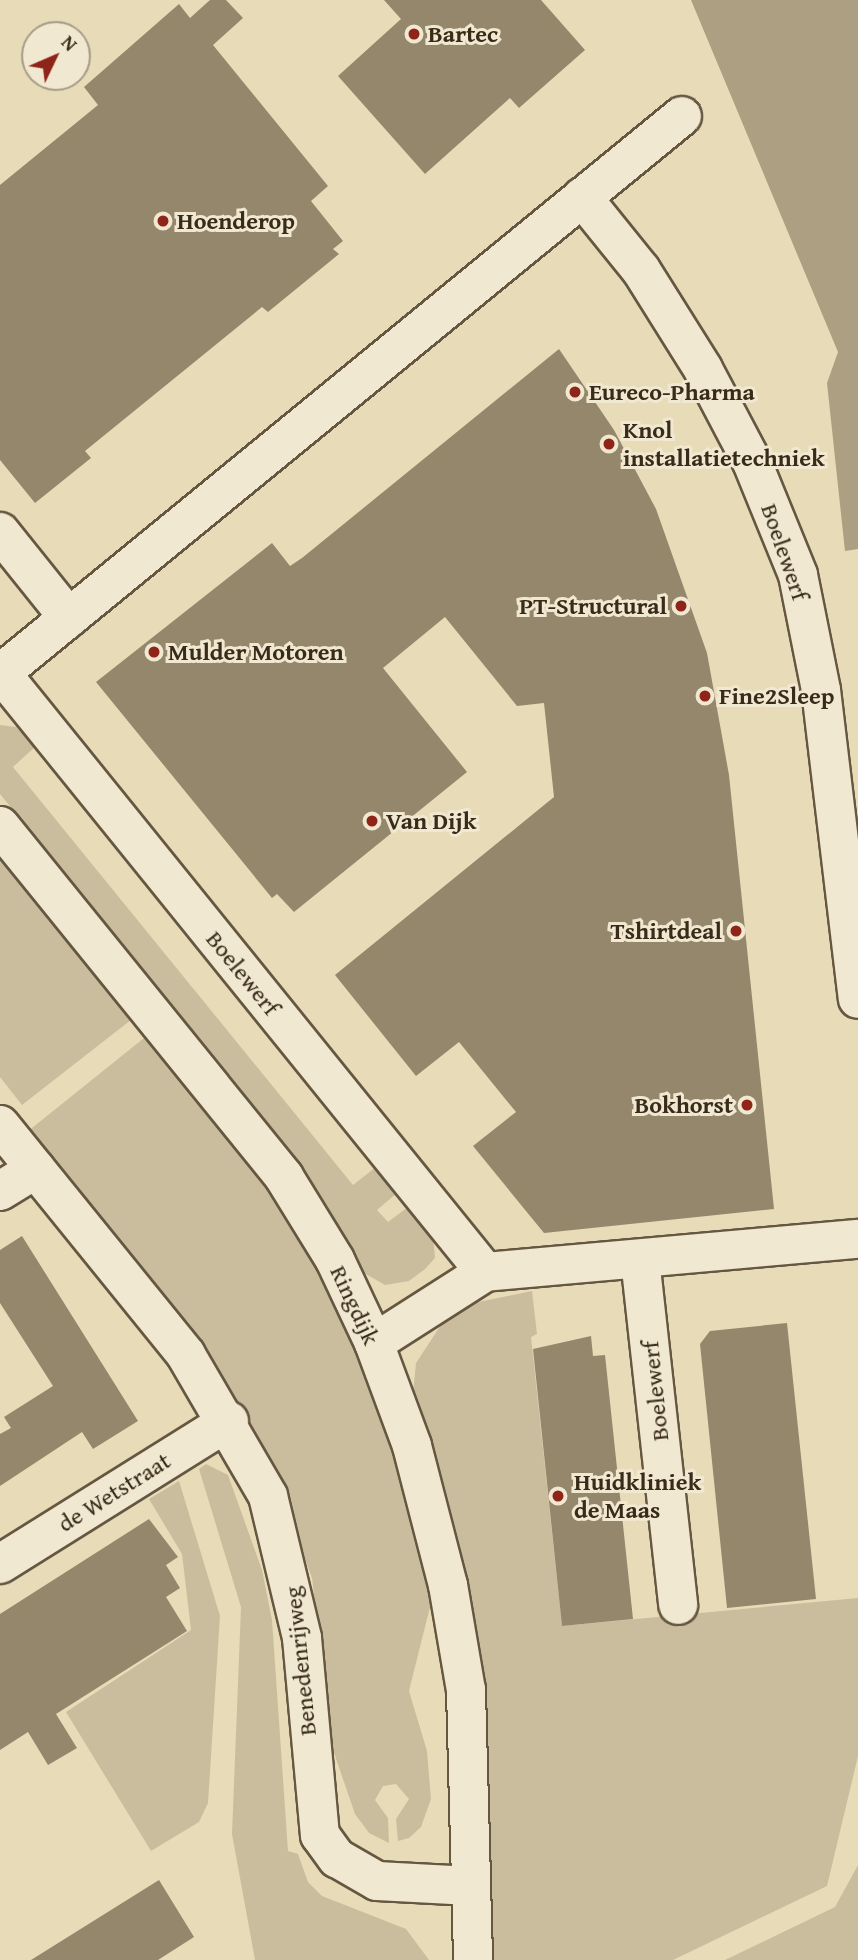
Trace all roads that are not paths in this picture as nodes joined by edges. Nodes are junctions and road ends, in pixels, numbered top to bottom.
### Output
1 (682, 116) dead end
2 (582, 197) junction
3 (0, 532) edge
4 (69, 618) junction
5 (1, 673) edge
6 (0, 825) edge
7 (858, 999) edge
8 (0, 1125) edge
9 (36, 1169) junction
10 (0, 1192) edge
11 (858, 1239) edge
12 (640, 1259) junction
13 (485, 1272) junction
14 (374, 1343) junction
15 (229, 1421) junction
16 (0, 1564) edge
17 (678, 1605) dead end
18 (471, 1886) junction
19 (473, 1960) edge

1 - 2 street, Boelewerf
2 - 4 street, Boelewerf
2 - 7 street, Boelewerf
3 - 4 street
4 - 5 street, Boelewerf
5 - 13 street, Boelewerf
6 - 14 street, Ringdijk
8 - 9 street, Benedenrijweg
9 - 10 street
9 - 15 street, Benedenrijweg
11 - 12 street
12 - 13 street
12 - 17 street, Boelewerf
13 - 14 street
14 - 18 street, Ringdijk
15 - 16 street, de Wetstraat
15 - 18 street, Benedenrijweg
18 - 19 street

